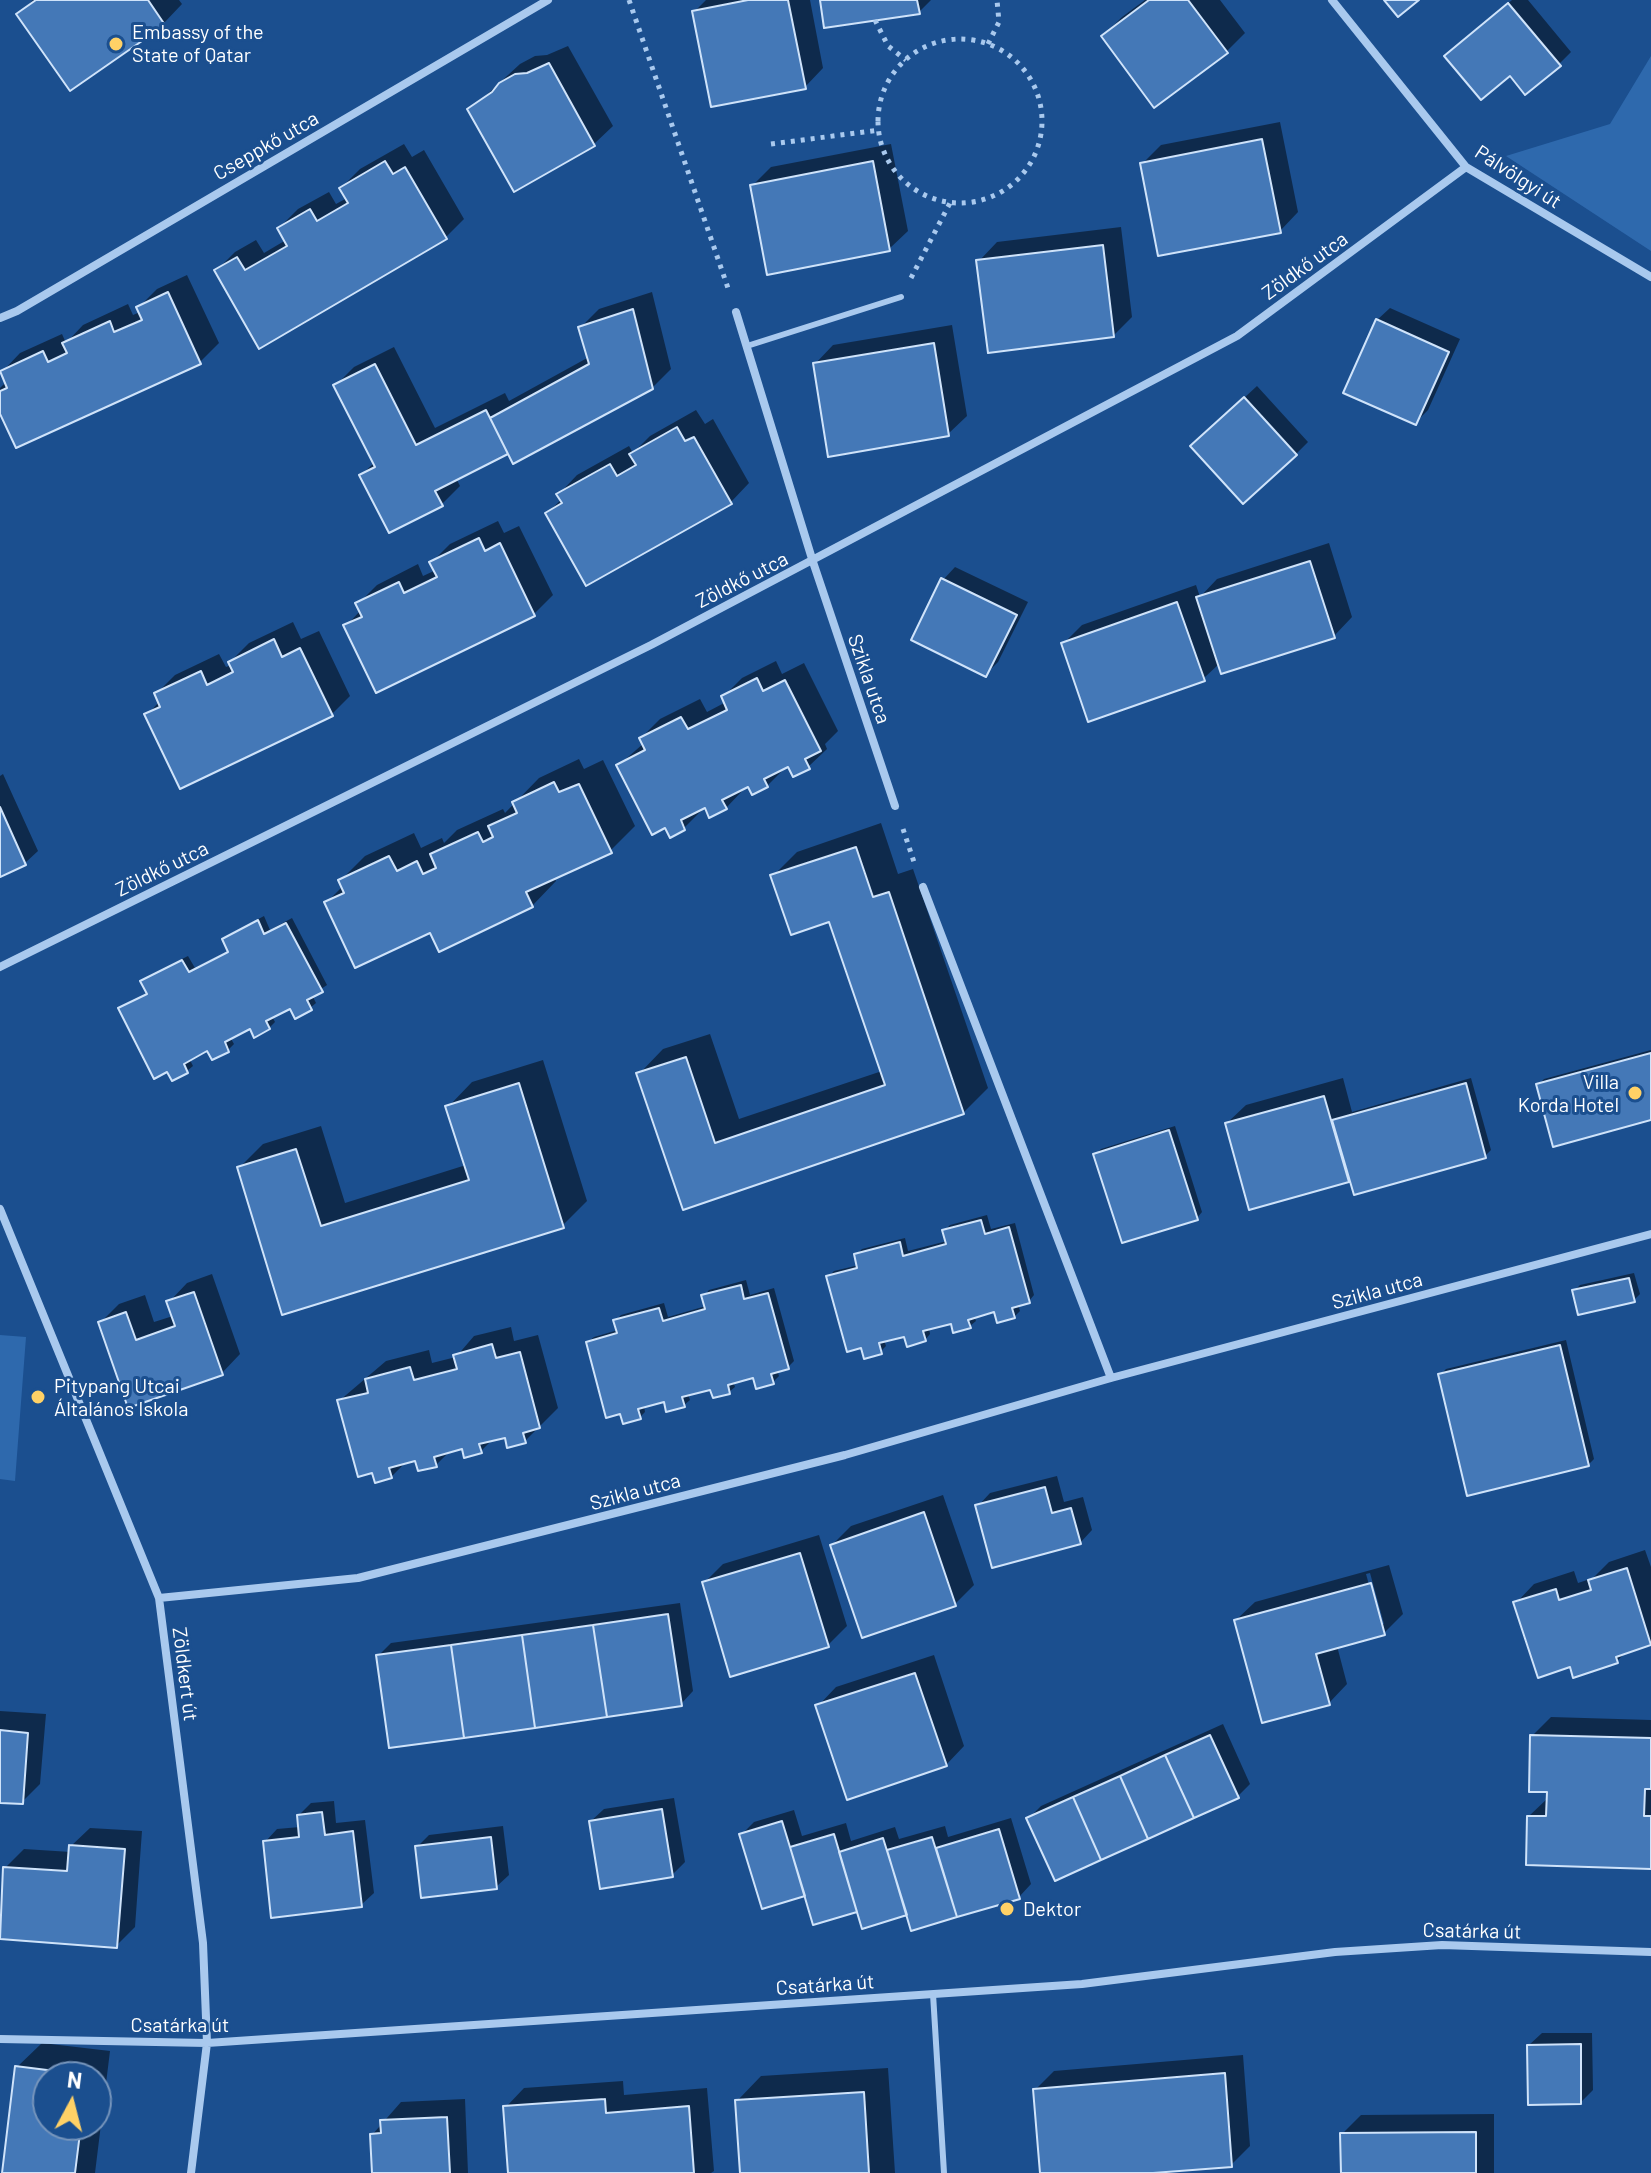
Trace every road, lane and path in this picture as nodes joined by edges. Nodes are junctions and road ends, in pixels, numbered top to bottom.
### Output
1 (548, 0) edge
2 (629, 0) edge
3 (997, 0) edge
4 (1332, 0) edge
5 (875, 20) dead end
6 (988, 45) junction
7 (906, 60) junction
8 (880, 130) junction
9 (771, 144) dead end
10 (1466, 167) junction
11 (951, 201) junction
12 (1651, 277) edge
13 (729, 293) dead end
14 (901, 297) joint
15 (736, 312) dead end
16 (0, 318) edge
17 (747, 346) junction
18 (813, 562) junction
19 (895, 806) joint
20 (923, 887) joint
21 (0, 967) edge
22 (0, 1209) edge
23 (1651, 1234) edge
24 (1111, 1378) junction
25 (159, 1598) junction
26 (1651, 1952) edge
27 (933, 1994) junction
28 (0, 2039) edge
29 (207, 2043) junction
30 (191, 2173) edge
31 (944, 2173) edge

1 - 16 street, Cseppkő utca
2 - 13 path
3 - 6 path
4 - 10 street, Pálvölgyi út
5 - 7 path
6 - 7 path
6 - 11 path
7 - 8 path
8 - 9 path
8 - 11 path
10 - 12 street, Pálvölgyi út
10 - 18 street, Zöldkő utca
11 - 14 path
14 - 17 lane
15 - 17 street, Szikla utca
17 - 18 street, Szikla utca
18 - 19 street, Szikla utca
18 - 21 street, Zöldkő utca
19 - 20 path
20 - 24 street
22 - 25 street, Zöldkert út
23 - 24 street, Szikla utca
24 - 25 street, Szikla utca
25 - 29 street, Zöldkert út
26 - 27 street, Csatárka út
27 - 29 street, Csatárka út
27 - 31 lane
28 - 29 street, Csatárka út
29 - 30 street, Zöldkert út

